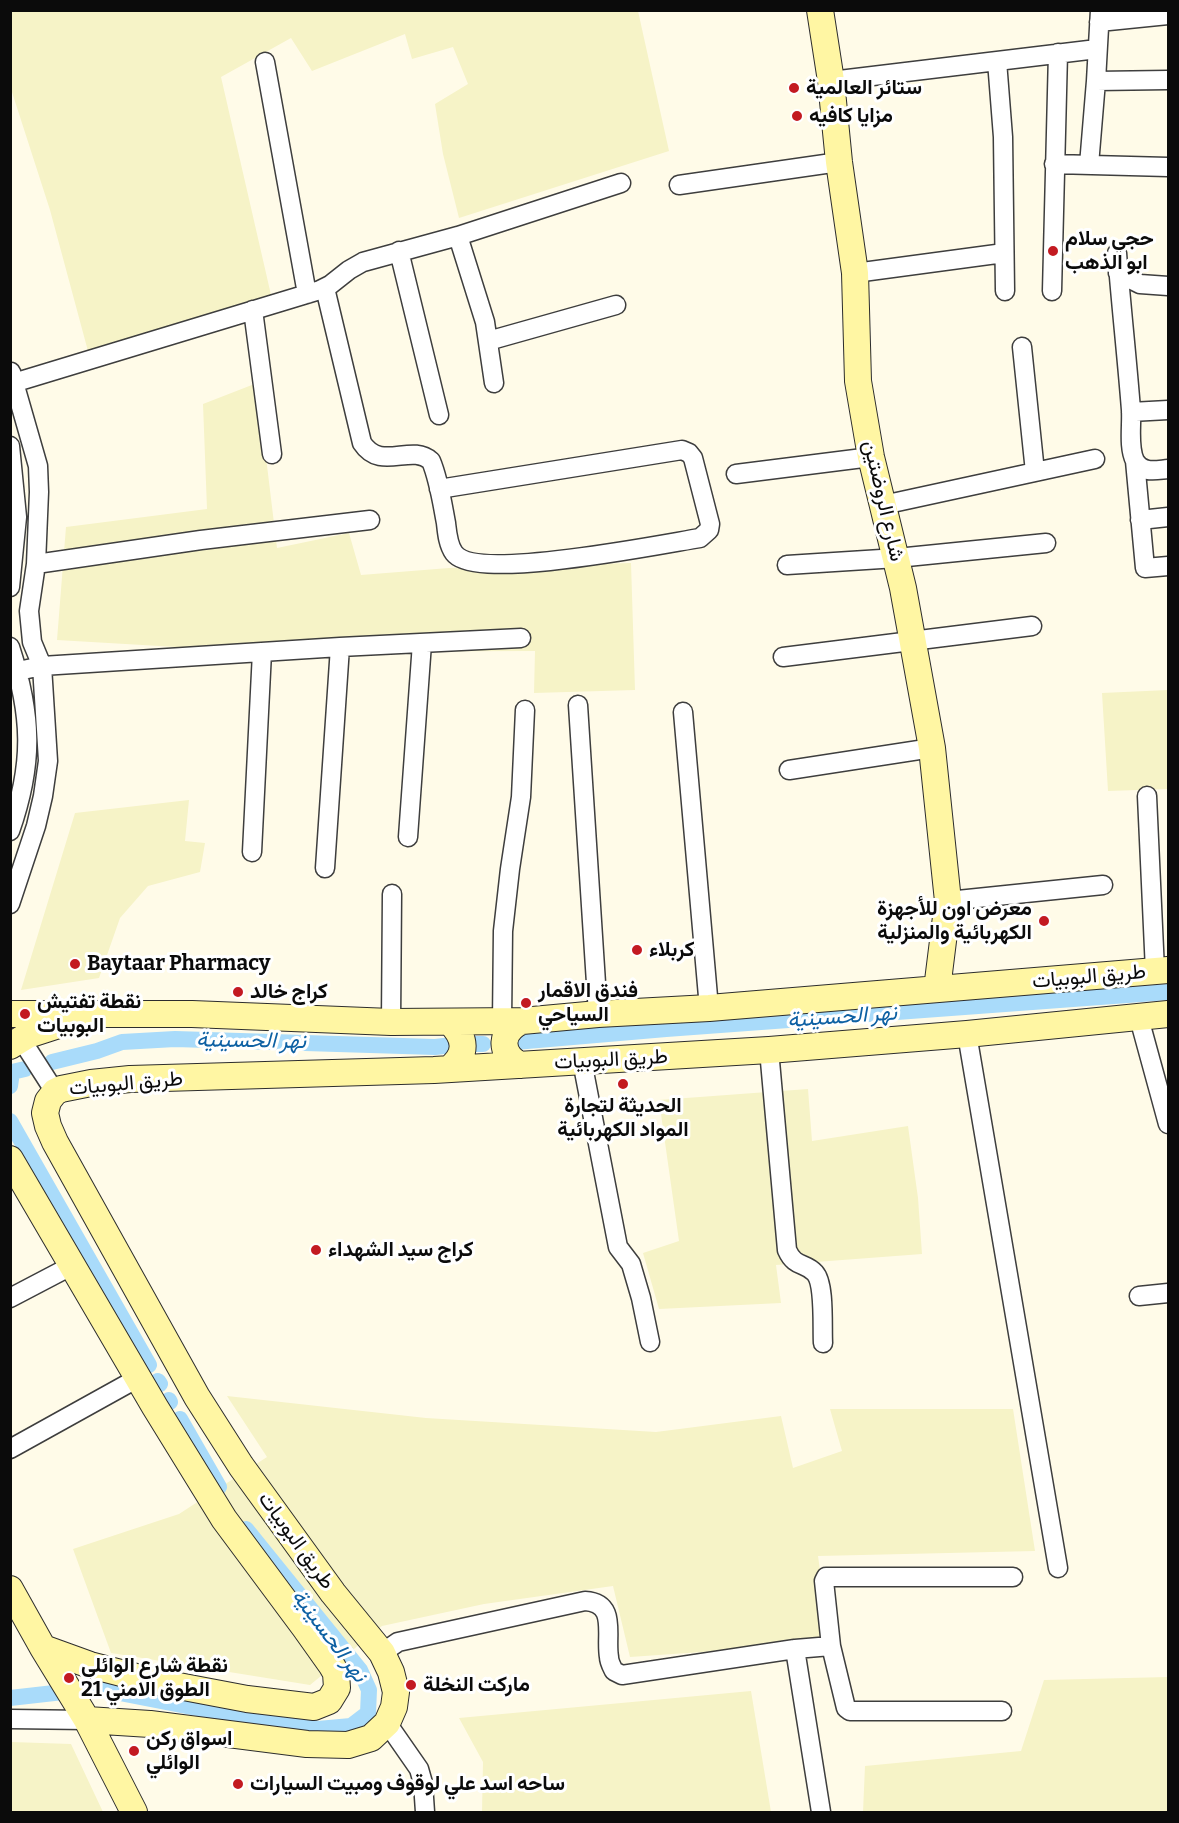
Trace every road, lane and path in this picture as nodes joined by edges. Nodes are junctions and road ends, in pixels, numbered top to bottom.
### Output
1 (820, 10) edge
2 (1168, 15) edge
3 (1100, 16) edge
4 (1097, 49) junction
5 (1058, 53) junction
6 (997, 61) junction
7 (265, 62) dead end
8 (1168, 80) edge
9 (831, 81) junction
10 (1096, 81) junction
11 (839, 162) junction
12 (1054, 164) junction
13 (1089, 165) junction
14 (1168, 167) edge
15 (621, 183) dead end
16 (679, 185) dead end
17 (458, 236) junction
18 (399, 251) junction
19 (1004, 253) junction
20 (1117, 253) dead end
21 (855, 273) junction
22 (1118, 273) junction
23 (1168, 286) edge
24 (325, 288) junction
25 (1005, 291) dead end
26 (1052, 291) dead end
27 (307, 294) junction
28 (616, 305) dead end
29 (253, 310) junction
30 (488, 341) junction
31 (1022, 347) dead end
32 (12, 379) edge
33 (494, 383) dead end
34 (1168, 410) edge
35 (1131, 412) junction
36 (439, 416) dead end
37 (10, 446) edge
38 (272, 454) dead end
39 (871, 457) junction
40 (1095, 459) dead end
41 (1135, 461) junction
42 (1168, 469) edge
43 (1035, 472) junction
44 (736, 474) dead end
45 (439, 489) junction
46 (883, 505) junction
47 (1168, 517) edge
48 (370, 520) dead end
49 (1140, 520) junction
50 (1046, 543) dead end
51 (897, 558) junction
52 (36, 564) junction
53 (788, 565) dead end
54 (1168, 566) edge
55 (10, 587) edge
56 (1032, 626) dead end
57 (520, 638) dead end
58 (913, 642) junction
59 (422, 643) junction
60 (10, 647) edge
61 (340, 647) junction
62 (262, 652) junction
63 (783, 657) dead end
64 (42, 666) junction
65 (18, 671) junction
66 (578, 705) dead end
67 (525, 710) dead end
68 (683, 712) dead end
69 (18, 718) edge
70 (932, 748) junction
71 (789, 770) dead end
72 (1147, 796) dead end
73 (10, 831) edge
74 (408, 837) dead end
75 (252, 852) dead end
76 (325, 868) dead end
77 (1102, 885) dead end
78 (392, 894) dead end
79 (948, 901) junction
80 (10, 904) edge
81 (1162, 971) edge
82 (937, 989) junction
83 (709, 1008) junction
84 (10, 1014) edge
85 (93, 1014) junction
86 (598, 1014) junction
87 (1168, 1014) edge
88 (1139, 1018) junction
89 (512, 1021) junction
90 (391, 1022) junction
91 (450, 1022) junction
92 (967, 1034) junction
93 (16, 1042) edge
94 (769, 1050) junction
95 (582, 1061) junction
96 (520, 1065) junction
97 (449, 1069) junction
98 (55, 1092) junction
99 (1168, 1124) edge
100 (10, 1159) edge
101 (73, 1265) junction
102 (1168, 1293) edge
103 (1139, 1296) dead end
104 (10, 1298) edge
105 (650, 1342) dead end
106 (823, 1342) dead end
107 (171, 1351) junction
108 (137, 1376) junction
109 (202, 1405) junction
110 (169, 1430) junction
111 (10, 1449) edge
112 (1058, 1568) dead end
113 (1013, 1577) dead end
114 (10, 1589) edge
115 (831, 1646) junction
116 (43, 1648) junction
117 (795, 1649) junction
118 (381, 1653) junction
119 (109, 1670) junction
120 (1002, 1711) dead end
121 (83, 1714) junction
122 (10, 1719) edge
123 (387, 1723) junction
124 (134, 1812) edge
125 (425, 1812) edge
126 (820, 1812) edge

1 - 9 main road, شارع الروضتين
2 - 3 street
3 - 4 street
4 - 5 street
4 - 10 street
5 - 6 street
5 - 12 street
6 - 9 street
6 - 19 street
7 - 27 street
8 - 10 street
9 - 11 main road, شارع الروضتين
10 - 13 street
11 - 16 street
11 - 21 main road, شارع الروضتين
12 - 13 street
12 - 26 street
13 - 14 street
15 - 17 street
17 - 18 street
17 - 30 street
18 - 24 street
18 - 36 street
19 - 21 street
19 - 25 street
20 - 22 street
21 - 39 main road, شارع الروضتين
22 - 23 street
22 - 35 street
24 - 27 street
24 - 45 street
27 - 29 street
28 - 30 street
29 - 32 street
29 - 38 street
30 - 33 street
31 - 43 street
32 - 52 street
34 - 35 street
35 - 41 street
37 - 55 street
39 - 44 street
39 - 46 main road, شارع الروضتين
40 - 43 street
41 - 42 street
41 - 49 street
43 - 46 street
45 - 45 street
46 - 51 main road, شارع الروضتين
47 - 49 street
48 - 52 street
49 - 54 street
50 - 51 street
51 - 53 street
51 - 58 main road, شارع الروضتين
52 - 64 street
56 - 58 street
57 - 59 street
58 - 63 street
58 - 70 main road, شارع الروضتين
59 - 61 street
59 - 74 street
60 - 65 street
61 - 62 street
61 - 76 street
62 - 64 street
62 - 75 street
64 - 65 street
64 - 80 street
65 - 69 street
66 - 86 street
67 - 89 street
68 - 83 street
69 - 73 street
70 - 71 street
70 - 79 main road, شارع الروضتين
72 - 81 street
77 - 79 street
78 - 90 street
79 - 82 main road, شارع الروضتين
81 - 82 main road, طريق البوبيات
82 - 83 main road, طريق البوبيات
83 - 86 main road, طريق البوبيات
84 - 85 main road
85 - 90 main road, طريق البوبيات
85 - 93 main road, طريق البوبيات
86 - 89 main road, طريق البوبيات
87 - 88 main road, طريق البوبيات
88 - 92 main road, طريق البوبيات
88 - 99 street
89 - 91 main road, طريق البوبيات
89 - 96 main road
90 - 91 main road, طريق البوبيات
91 - 97 main road
92 - 94 main road, طريق البوبيات
92 - 112 street
93 - 98 street
94 - 95 main road, طريق البوبيات
94 - 106 street
95 - 96 main road, طريق البوبيات
95 - 105 street
96 - 97 main road, طريق البوبيات
97 - 98 main road, طريق البوبيات
98 - 107 main road, طريق البوبيات
100 - 101 main road, طريق البوبيات
101 - 104 street
101 - 108 main road, طريق البوبيات
102 - 103 street
107 - 108 main road
107 - 109 main road, طريق البوبيات
108 - 110 main road, طريق البوبيات
108 - 111 street
109 - 110 main road
109 - 118 main road, طريق البوبيات
110 - 119 main road, طريق البوبيات
113 - 115 street
114 - 116 main road
115 - 117 street
115 - 120 street
116 - 119 main road, طريق البوبيات
116 - 121 main road
117 - 118 street
117 - 126 street
118 - 123 main road, طريق البوبيات
119 - 121 main road
121 - 122 street
121 - 123 main road
121 - 124 main road
123 - 125 street

